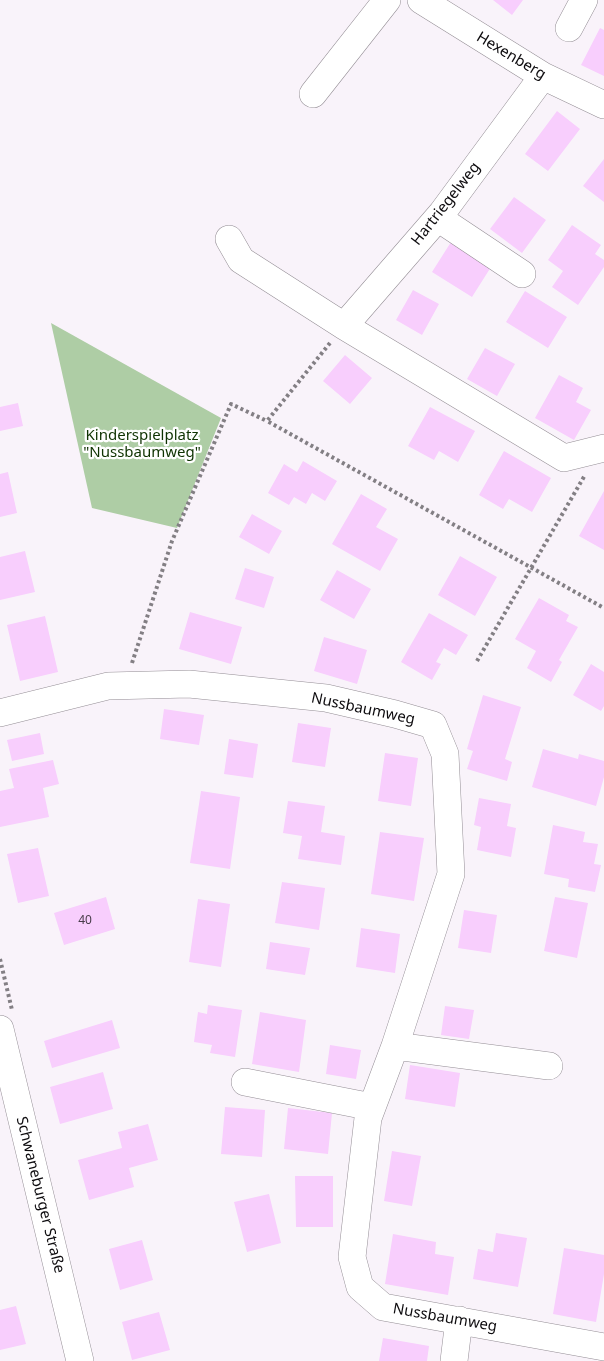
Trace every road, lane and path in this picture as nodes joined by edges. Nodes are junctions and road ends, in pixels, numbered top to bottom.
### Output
1 (387, 0) edge
2 (421, 0) edge
3 (584, 0) edge
4 (569, 28) dead end
5 (543, 76) junction
6 (313, 94) dead end
7 (604, 105) edge
8 (438, 218) junction
9 (230, 239) dead end
10 (522, 274) dead end
11 (344, 326) junction
12 (267, 421) junction
13 (602, 448) edge
14 (531, 568) junction
15 (604, 608) edge
16 (477, 661) dead end
17 (125, 686) junction
18 (0, 713) edge
19 (0, 1029) edge
20 (395, 1046) junction
21 (549, 1066) dead end
22 (245, 1083) dead end
23 (372, 1107) junction
24 (459, 1320) junction
25 (604, 1347) edge
26 (80, 1361) edge
27 (454, 1361) edge

1 - 6 street
2 - 5 street, Hexenberg
3 - 4 street
5 - 7 street, Hexenberg
5 - 8 street, Hartriegelweg
8 - 10 street
8 - 11 street, Hartriegelweg
9 - 11 street
11 - 12 path
11 - 13 street
12 - 14 path
12 - 17 path
13 - 14 path
14 - 15 path
14 - 16 path
17 - 18 street, Nussbaumweg
17 - 20 street, Nussbaumweg
19 - 26 street, Schwaneburger Straße
20 - 21 street
20 - 23 street, Nussbaumweg
22 - 23 street
23 - 24 street, Nussbaumweg
24 - 25 street, Nussbaumweg
24 - 27 street

